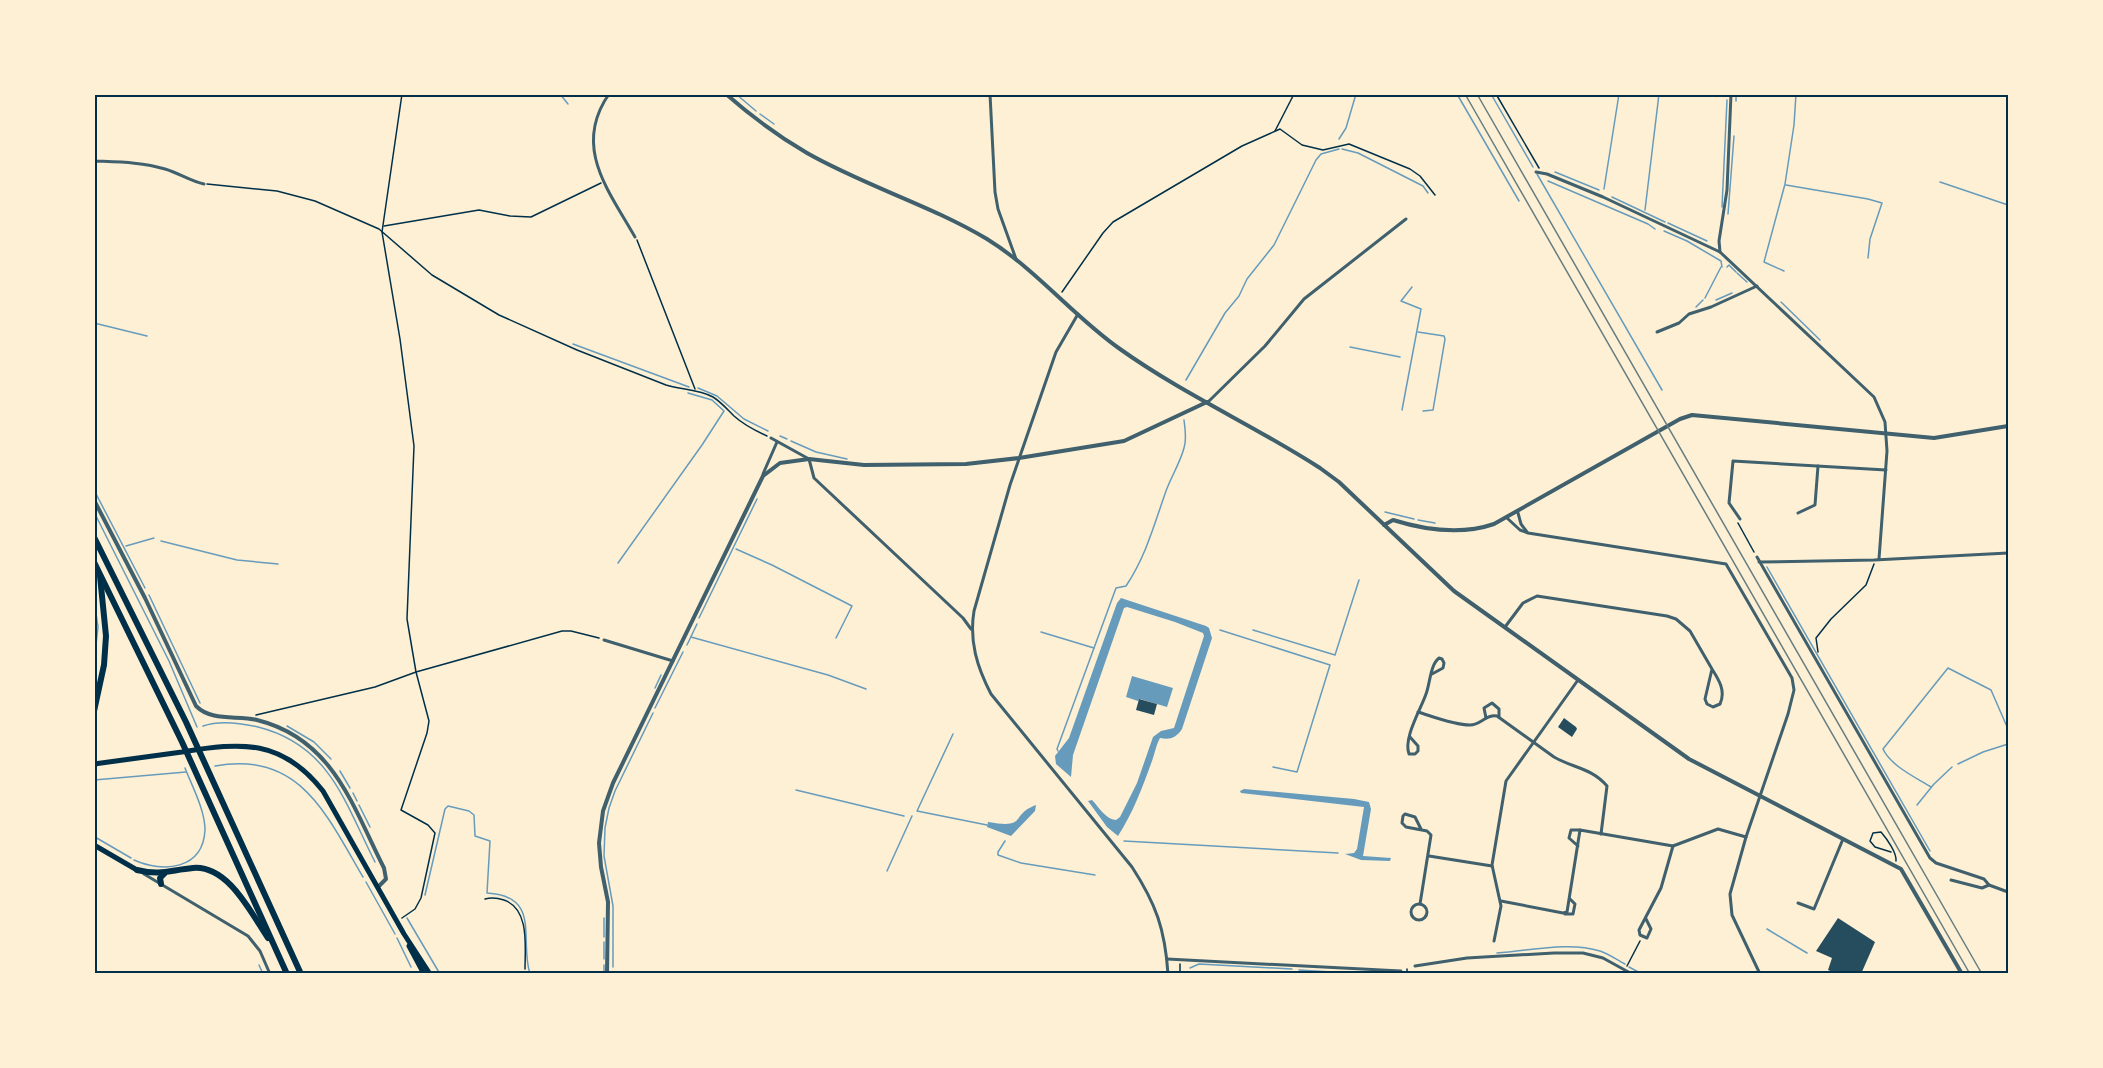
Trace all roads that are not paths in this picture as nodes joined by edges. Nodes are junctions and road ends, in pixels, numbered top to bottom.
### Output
1 (609, 94) edge
2 (726, 94) edge
3 (990, 94) edge
4 (1731, 94) edge
5 (94, 161) edge
6 (1538, 171) road end
7 (204, 184) road end
8 (1406, 219) dead end
9 (635, 237) road end
10 (1720, 252) junction
11 (1016, 259) junction
12 (1757, 286) junction
13 (1078, 314) junction
14 (1657, 332) dead end
15 (1208, 402) junction
16 (2008, 426) edge
17 (1887, 434) junction
18 (771, 438) road end
19 (777, 442) junction
20 (1019, 458) junction
21 (809, 459) junction
22 (1818, 466) junction
23 (1886, 470) junction
24 (763, 476) junction
25 (94, 500) edge
26 (1518, 513) junction
27 (1798, 513) dead end
28 (1508, 518) junction
29 (1740, 519) road end
30 (1384, 525) junction
31 (1528, 533) junction
32 (94, 537) edge
33 (2008, 553) edge
34 (1879, 559) junction
35 (94, 562) edge
36 (100, 572) junction
37 (971, 628) junction
38 (1504, 628) junction
39 (604, 640) road end
40 (673, 661) junction
41 (1712, 669) junction
42 (1432, 674) junction
43 (1578, 680) junction
44 (94, 711) edge
45 (1418, 712) junction
46 (1499, 717) junction
47 (1486, 718) junction
48 (1410, 737) junction
49 (1533, 742) junction
50 (95, 764) edge
51 (1760, 797) junction
52 (1421, 830) junction
53 (1580, 831) junction
54 (1601, 834) junction
55 (1746, 837) junction
56 (1843, 839) junction
57 (94, 845) edge
58 (1578, 846) junction
59 (1673, 846) junction
60 (1429, 856) junction
61 (1492, 866) junction
62 (137, 870) junction
63 (164, 874) junction
64 (1951, 880) dead end
65 (161, 884) junction
66 (1989, 885) junction
67 (378, 887) junction
68 (2008, 891) edge
69 (1501, 902) junction
70 (1798, 903) dead end
71 (1420, 904) junction
72 (1646, 919) junction
73 (404, 934) junction
74 (1494, 941) dead end
75 (277, 952) junction
76 (1167, 959) junction
77 (296, 961) junction
78 (1415, 966) dead end
79 (1401, 971) dead end
80 (270, 974) edge
81 (287, 974) edge
82 (301, 974) edge
83 (307, 974) edge
84 (424, 974) edge
85 (430, 974) edge
86 (607, 974) edge
87 (1168, 974) edge
88 (1632, 974) edge
89 (1760, 974) edge
90 (1962, 974) edge

1 - 9 street
2 - 11 street
3 - 11 street
4 - 10 street
5 - 7 street
6 - 10 street
8 - 15 street
10 - 12 street
11 - 13 street
12 - 14 street
12 - 17 street
13 - 15 street
13 - 20 street
15 - 20 street
15 - 30 street
16 - 17 street
17 - 23 street
17 - 26 street
18 - 19 street
19 - 21 street
19 - 24 street
20 - 21 street
20 - 37 street
21 - 24 street
21 - 37 street
22 - 23 street
22 - 27 street
22 - 29 street
23 - 34 street
24 - 40 street
25 - 67 street
26 - 28 street
26 - 31 street
28 - 30 street
28 - 31 street
30 - 38 street
31 - 51 street
32 - 77 highway
33 - 34 street
34 - 66 street
35 - 36 highway
36 - 44 highway
36 - 75 highway
37 - 76 street
38 - 41 street
38 - 43 street
39 - 40 street
40 - 86 street
41 - 41 street
42 - 42 street
42 - 45 street
43 - 49 street
43 - 51 street
45 - 47 street
45 - 48 street
46 - 47 street
46 - 47 street
46 - 49 street
48 - 48 street
49 - 54 street
49 - 61 street
50 - 67 main road
51 - 55 street
51 - 56 street
52 - 52 street
52 - 60 street
53 - 54 street
53 - 58 street
53 - 58 street
54 - 59 street
55 - 59 street
55 - 89 street
56 - 70 street
56 - 90 street
57 - 62 main road
58 - 69 street
59 - 72 street
60 - 61 street
60 - 71 street
61 - 69 street
62 - 63 highway
62 - 65 street
63 - 65 highway
63 - 75 highway
64 - 66 street
65 - 80 street
66 - 68 street
67 - 73 main road
69 - 74 street
71 - 71 street
72 - 72 street
73 - 84 main road
73 - 85 main road
75 - 81 highway
76 - 79 street
76 - 87 street
77 - 82 highway
77 - 83 highway
78 - 88 street

